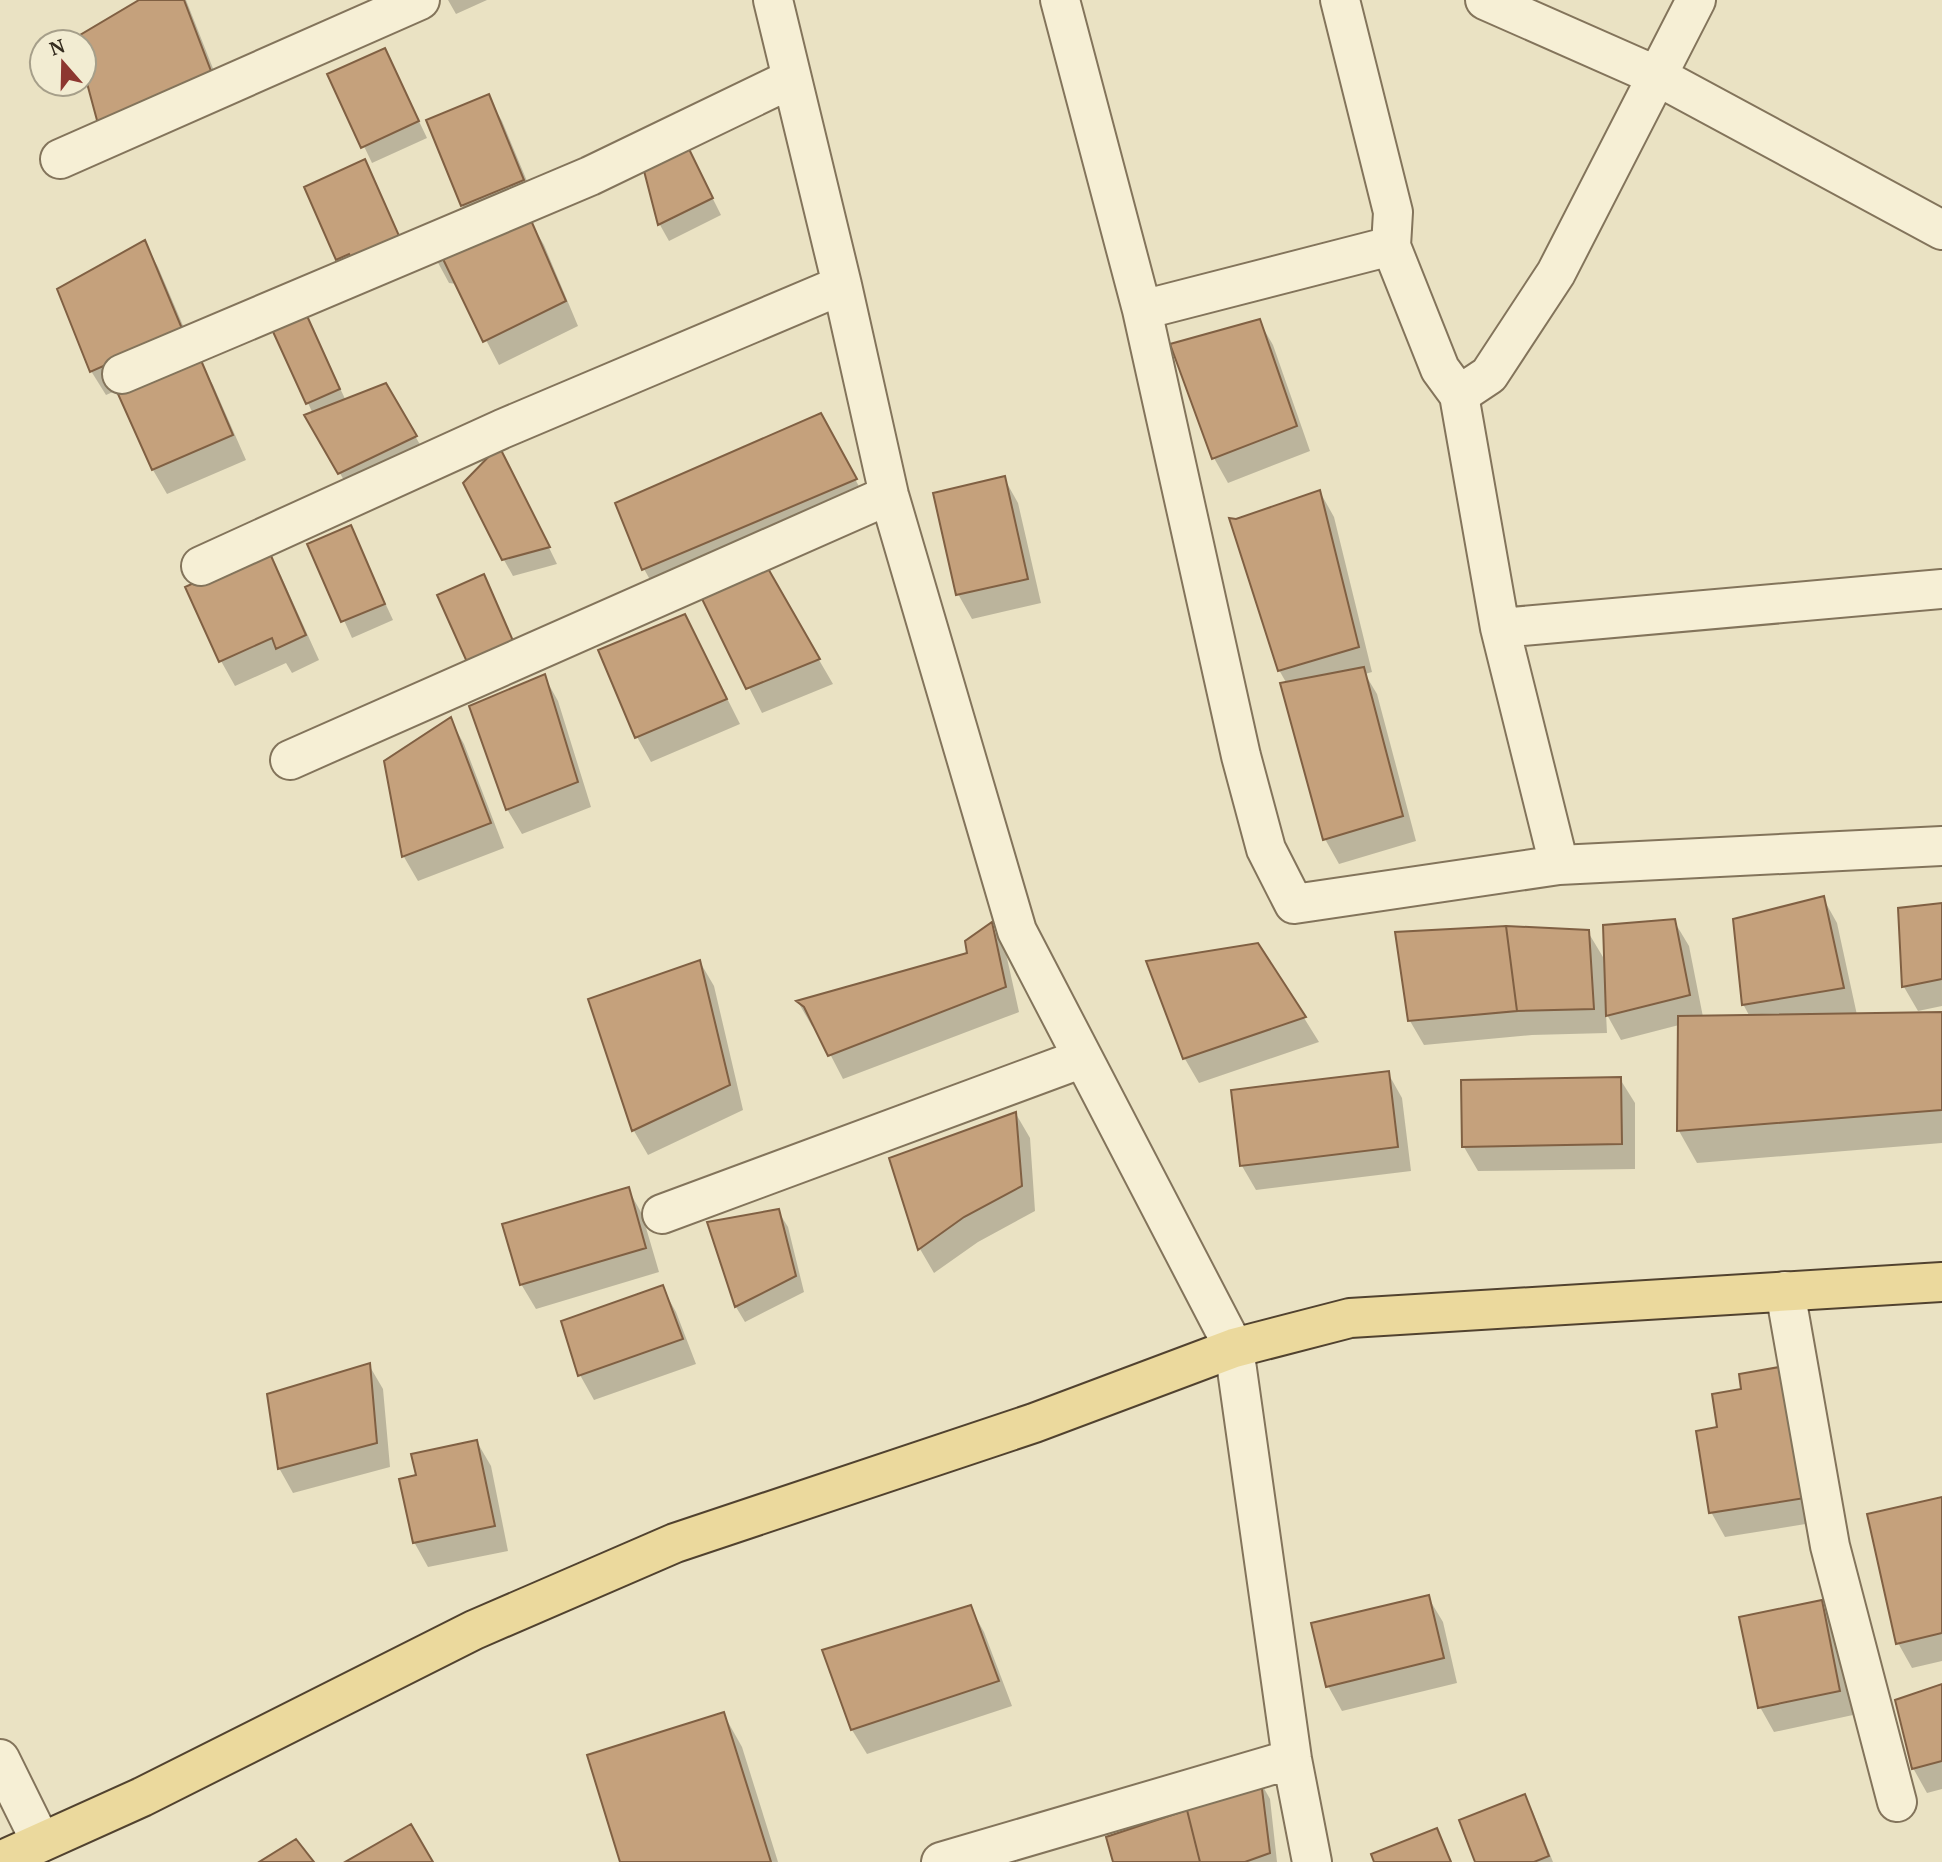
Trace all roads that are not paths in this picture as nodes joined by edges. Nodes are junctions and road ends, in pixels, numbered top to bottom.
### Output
1 (420, 0) edge
2 (773, 0) edge
3 (1060, 0) edge
4 (1340, 0) edge
5 (1485, 0) edge
6 (1696, 0) edge
7 (1657, 76) junction
8 (791, 79) junction
9 (60, 159) dead end
10 (1942, 230) edge
11 (1391, 246) junction
12 (842, 285) junction
13 (1142, 310) junction
14 (122, 374) dead end
15 (1459, 395) junction
16 (889, 495) junction
17 (201, 566) dead end
18 (1942, 589) edge
19 (1500, 628) junction
20 (290, 760) dead end
21 (1942, 846) edge
22 (1559, 865) junction
23 (1083, 1058) junction
24 (662, 1214) dead end
25 (1942, 1282) edge
26 (1785, 1291) junction
27 (1234, 1348) junction
28 (0, 1759) edge
29 (1292, 1759) junction
30 (1897, 1802) dead end
31 (41, 1842) junction
32 (0, 1861) edge
33 (940, 1862) edge
34 (1312, 1862) edge

1 - 9 street
2 - 8 street
3 - 13 street
4 - 11 street
5 - 7 street
6 - 7 street
7 - 10 street
7 - 15 street
8 - 12 street
8 - 14 street
11 - 13 street
11 - 15 street
12 - 16 street
12 - 17 street
13 - 22 street
15 - 19 street
16 - 20 street
16 - 23 street
18 - 19 street
19 - 22 street
21 - 22 street
23 - 24 street
23 - 27 street
25 - 26 main road
26 - 27 main road
26 - 30 street
27 - 29 street
27 - 31 main road
28 - 31 street
29 - 33 street
29 - 34 street
31 - 32 main road

